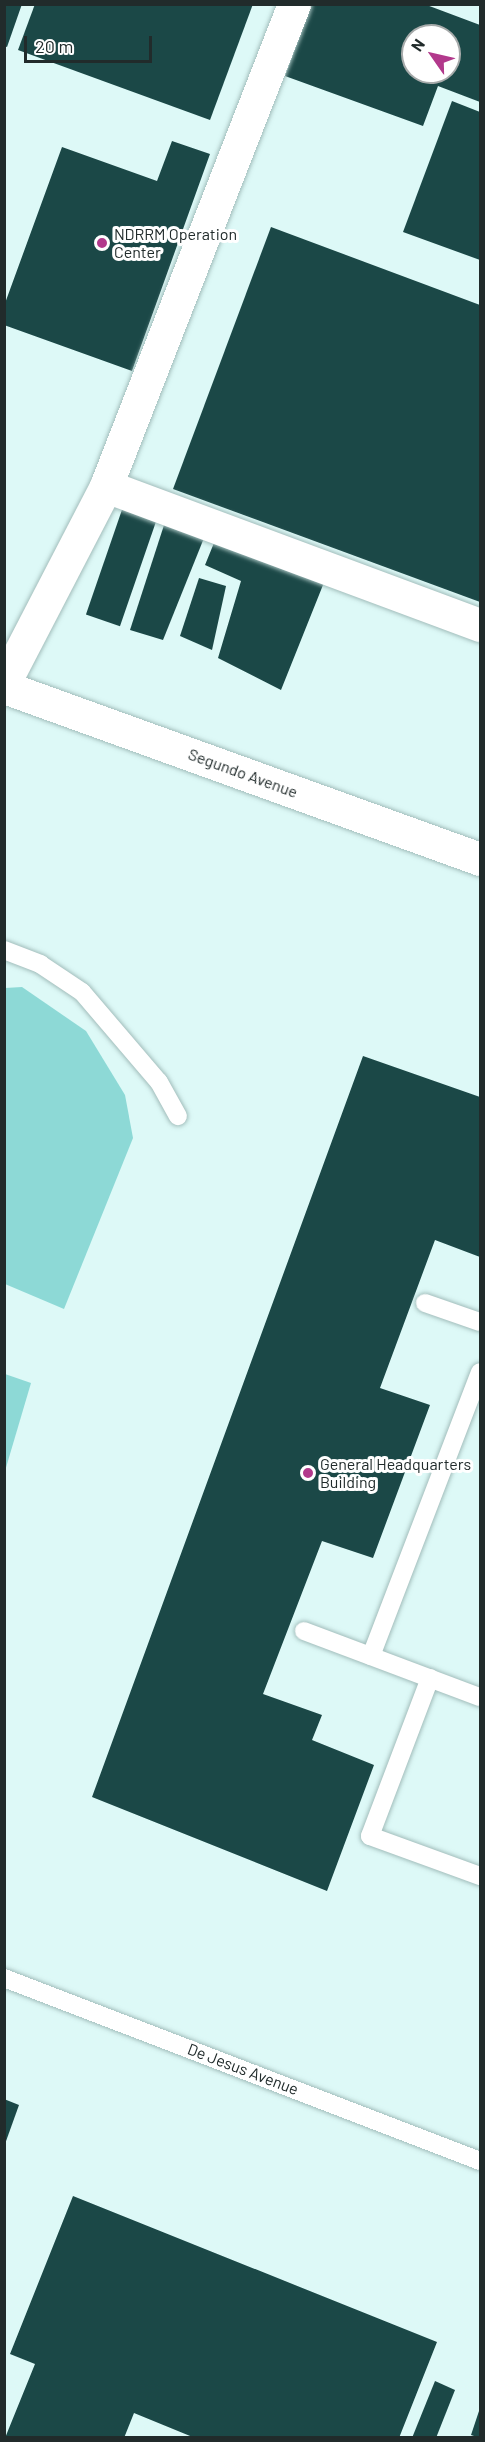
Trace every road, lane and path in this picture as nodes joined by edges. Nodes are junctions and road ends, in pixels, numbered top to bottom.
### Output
1 (294, 4) edge
2 (106, 486) junction
3 (480, 625) edge
4 (4, 685) edge
5 (480, 859) edge
6 (4, 950) edge
7 (178, 1116) dead end
8 (425, 1303) dead end
9 (480, 1322) edge
10 (480, 1372) edge
11 (304, 1631) dead end
12 (371, 1656) junction
13 (430, 1678) junction
14 (480, 1697) edge
15 (480, 1876) edge
16 (4, 1978) edge
17 (480, 2161) edge

1 - 2 street
2 - 3 street
2 - 4 street
4 - 5 street, Segundo Avenue
6 - 7 lane
8 - 9 lane
10 - 12 lane
11 - 12 lane
12 - 13 lane
13 - 14 lane
13 - 15 lane
16 - 17 lane, De Jesus Avenue

